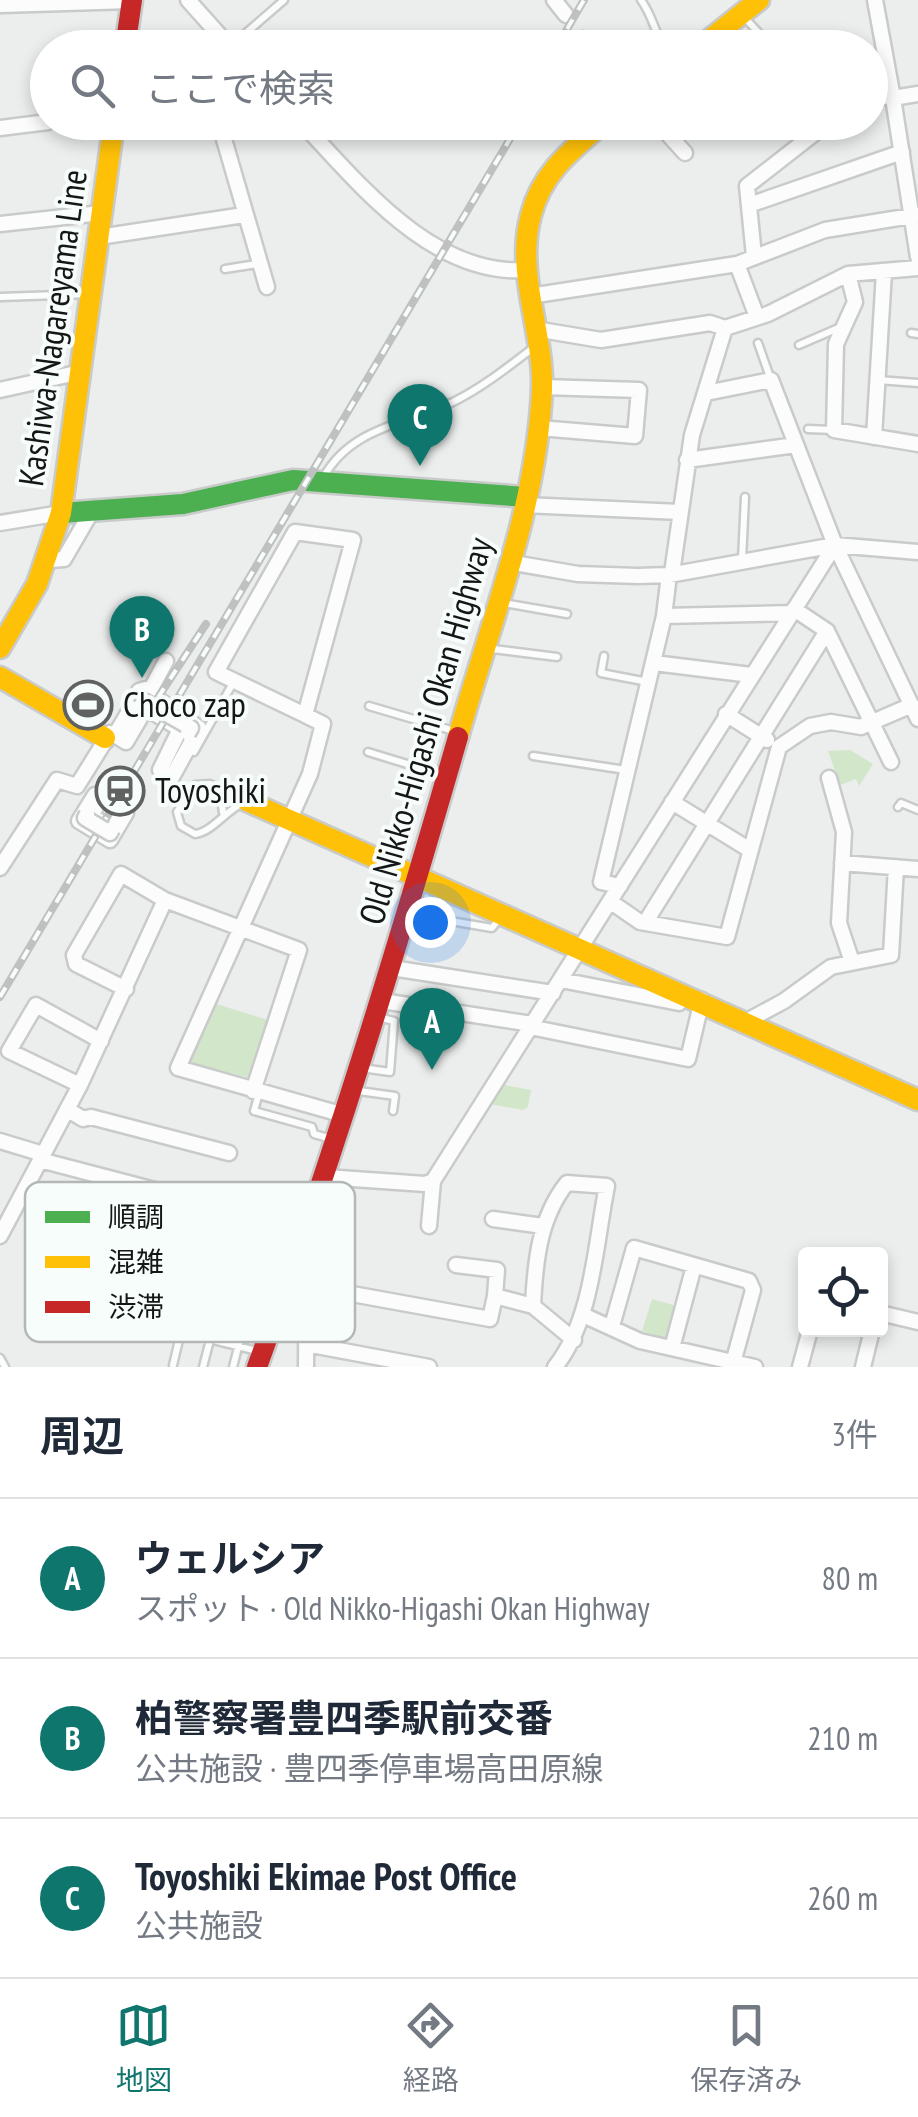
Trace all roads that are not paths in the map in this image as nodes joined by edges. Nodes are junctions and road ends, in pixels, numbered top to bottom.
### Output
1 (188, 0) edge
2 (284, 0) edge
3 (554, 0) edge
4 (641, 0) edge
5 (759, 0) edge
6 (875, 0) edge
7 (132, 1) edge
8 (22, 2) edge
9 (0, 5) edge
10 (741, 14) junction
11 (566, 15) dead end
12 (128, 30) edge
13 (209, 30) edge
14 (250, 30) edge
15 (657, 30) edge
16 (721, 30) edge
17 (756, 30) edge
18 (880, 30) edge
19 (888, 74) edge
20 (918, 94) edge
21 (888, 97) edge
22 (892, 97) junction
23 (30, 124) edge
24 (0, 128) edge
25 (111, 140) edge
26 (224, 140) edge
27 (319, 140) edge
28 (583, 140) edge
29 (674, 140) edge
30 (806, 140) edge
31 (902, 152) junction
32 (686, 153) dead end
33 (749, 205) junction
34 (101, 213) junction
35 (244, 215) junction
36 (915, 215) edge
37 (0, 224) edge
38 (99, 237) junction
39 (754, 256) junction
40 (918, 257) edge
41 (258, 264) junction
42 (737, 264) junction
43 (918, 268) edge
44 (225, 269) dead end
45 (526, 270) junction
46 (884, 272) junction
47 (848, 274) junction
48 (267, 287) dead end
49 (90, 294) junction
50 (530, 296) junction
51 (0, 297) edge
52 (757, 317) junction
53 (844, 326) junction
54 (725, 328) junction
55 (536, 338) junction
56 (758, 343) dead end
57 (799, 344) dead end
58 (80, 372) junction
59 (0, 377) edge
60 (771, 380) junction
61 (877, 380) junction
62 (918, 384) edge
63 (542, 387) junction
64 (0, 390) edge
65 (706, 393) junction
66 (539, 428) junction
67 (808, 429) dead end
68 (834, 430) junction
69 (874, 437) junction
70 (796, 444) junction
71 (918, 444) edge
72 (687, 460) junction
73 (322, 480) junction
74 (745, 497) dead end
75 (525, 501) junction
76 (93, 508) junction
77 (680, 512) junction
78 (61, 514) junction
79 (0, 523) edge
80 (835, 545) junction
81 (918, 552) edge
82 (50, 560) junction
83 (508, 562) junction
84 (742, 562) junction
85 (671, 574) junction
86 (497, 602) junction
87 (792, 611) junction
88 (567, 614) dead end
89 (664, 616) junction
90 (827, 631) junction
91 (0, 648) edge
92 (484, 648) junction
93 (604, 656) dead end
94 (556, 657) dead end
95 (166, 661) dead end
96 (654, 663) junction
97 (751, 675) junction
98 (0, 677) edge
99 (234, 682) junction
100 (649, 682) junction
101 (141, 706) dead end
102 (369, 706) dead end
103 (305, 714) junction
104 (726, 714) junction
105 (916, 714) edge
106 (872, 723) junction
107 (460, 732) junction
108 (188, 733) dead end
109 (762, 736) junction
110 (116, 740) junction
111 (780, 748) junction
112 (194, 752) dead end
113 (368, 752) dead end
114 (533, 756) dead end
115 (891, 762) dead end
116 (628, 770) junction
117 (447, 776) junction
118 (829, 778) dead end
119 (210, 784) junction
120 (247, 802) junction
121 (672, 802) junction
122 (898, 806) dead end
123 (918, 810) edge
124 (126, 813) joint
125 (223, 813) junction
126 (88, 814) dead end
127 (290, 819) junction
128 (706, 823) junction
129 (112, 829) dead end
130 (6, 845) edge
131 (750, 850) junction
132 (842, 863) junction
133 (896, 867) junction
134 (0, 868) edge
135 (918, 869) edge
136 (418, 876) junction
137 (620, 886) junction
138 (165, 900) junction
139 (611, 902) junction
140 (502, 914) junction
141 (422, 916) dead end
142 (645, 923) junction
143 (240, 928) junction
144 (580, 950) junction
145 (852, 962) junction
146 (392, 968) junction
147 (557, 987) junction
148 (126, 989) junction
149 (702, 1000) junction
150 (678, 1004) dead end
151 (379, 1009) junction
152 (747, 1020) junction
153 (531, 1026) junction
154 (101, 1040) junction
155 (360, 1068) junction
156 (80, 1085) junction
157 (353, 1090) junction
158 (256, 1091) junction
159 (918, 1100) edge
160 (67, 1109) junction
161 (393, 1111) dead end
162 (344, 1116) junction
163 (336, 1140) junction
164 (0, 1141) edge
165 (229, 1153) dead end
166 (41, 1157) junction
167 (325, 1176) junction
168 (432, 1181) junction
169 (26, 1182) edge
170 (121, 1182) edge
171 (323, 1182) edge
172 (25, 1184) edge
173 (6, 1216) edge
174 (492, 1219) dead end
175 (428, 1226) dead end
176 (543, 1226) junction
177 (0, 1236) edge
178 (456, 1265) dead end
179 (694, 1266) junction
180 (355, 1295) edge
181 (495, 1296) junction
182 (533, 1306) junction
183 (582, 1315) junction
184 (888, 1315) edge
185 (918, 1322) edge
186 (612, 1326) junction
187 (808, 1337) edge
188 (870, 1337) edge
189 (574, 1340) junction
190 (178, 1342) edge
191 (209, 1342) edge
192 (222, 1342) edge
193 (239, 1342) edge
194 (306, 1344) joint
195 (238, 1346) junction
196 (672, 1348) junction
197 (0, 1358) edge
198 (259, 1360) edge
199 (173, 1364) dead end
200 (563, 1364) edge
201 (747, 1366) edge
202 (4, 1367) edge
203 (203, 1367) edge
204 (232, 1367) edge
205 (306, 1367) edge
206 (428, 1367) edge
207 (800, 1367) edge
208 (863, 1367) edge

1 - 13 street
2 - 14 lane
3 - 11 street
4 - 15 lane
5 - 10 street
6 - 18 street
7 - 8 street
7 - 12 street
8 - 9 street
10 - 16 street
10 - 17 lane
19 - 22 street
20 - 22 street
21 - 22 street
22 - 31 street
23 - 24 street
25 - 34 street, Kashiwa-Nagareyama Line
26 - 35 street
27 - 45 street
28 - 45 street, Old Nikko-Higashi Okan Highway
29 - 32 street
30 - 33 street
31 - 33 street
31 - 36 street
33 - 39 street
34 - 37 street
34 - 38 street, Kashiwa-Nagareyama Line
35 - 38 street
35 - 41 street
36 - 39 street
36 - 40 street
38 - 49 street, Kashiwa-Nagareyama Line
39 - 42 street
41 - 44 lane
41 - 48 street
42 - 50 street
42 - 52 street
43 - 46 street
45 - 50 street, Old Nikko-Higashi Okan Highway
46 - 47 street
46 - 61 street
47 - 52 street
47 - 53 street
49 - 51 lane
49 - 58 street, Kashiwa-Nagareyama Line
50 - 55 street, Old Nikko-Higashi Okan Highway
52 - 54 street
53 - 57 lane
53 - 68 street
54 - 55 street
54 - 65 street
55 - 63 street, Old Nikko-Higashi Okan Highway
55 - 73 lane
56 - 60 lane
58 - 64 street
58 - 78 street, Kashiwa-Nagareyama Line
59 - 64 street
60 - 65 street
60 - 70 street
61 - 62 lane
61 - 69 street
63 - 66 street, Old Nikko-Higashi Okan Highway
63 - 66 street
65 - 72 street
66 - 75 street, Old Nikko-Higashi Okan Highway
67 - 68 lane
68 - 69 street
69 - 71 street
70 - 72 street
70 - 80 street
72 - 77 street
73 - 75 street
73 - 76 street
74 - 84 lane
75 - 77 street
75 - 83 street, Old Nikko-Higashi Okan Highway
76 - 78 street
76 - 82 street
77 - 85 street
78 - 79 street
78 - 82 street, Kashiwa-Nagareyama Line
80 - 81 street
80 - 84 street
80 - 87 street
80 - 105 street
82 - 91 street, Kashiwa-Nagareyama Line
83 - 85 street
83 - 86 street, Old Nikko-Higashi Okan Highway
84 - 85 street
85 - 89 street
86 - 88 lane
86 - 92 street, Old Nikko-Higashi Okan Highway
87 - 89 street
87 - 90 street
87 - 97 street
89 - 96 street
90 - 106 street
90 - 109 street
92 - 94 lane
92 - 107 street, Old Nikko-Higashi Okan Highway
93 - 100 lane
95 - 110 street
96 - 97 street
96 - 100 street
97 - 104 street
98 - 110 street
99 - 103 street
99 - 103 street
99 - 112 lane
100 - 116 street
101 - 108 street, bridge
102 - 107 lane
103 - 127 street
104 - 109 street
104 - 121 street
105 - 106 street
106 - 111 street
106 - 115 street
107 - 117 street, Old Nikko-Higashi Okan Highway
109 - 111 street
109 - 128 street
110 - 110 street
110 - 130 street
111 - 131 street
113 - 117 lane
114 - 116 lane
116 - 137 street
117 - 136 street, Old Nikko-Higashi Okan Highway
118 - 132 street
119 - 120 lane
119 - 125 lane
119 - 125 lane
120 - 125 lane
120 - 127 street
121 - 128 street
121 - 137 street
122 - 123 lane
124 - 124 street
126 - 129 street, bridge
127 - 136 street
127 - 143 street
128 - 131 street
128 - 142 street
130 - 134 street
131 - 142 street
132 - 133 street
132 - 145 street
133 - 135 street
133 - 145 street
136 - 140 street
136 - 146 street, Old Nikko-Higashi Okan Highway
137 - 139 street
138 - 143 street
138 - 148 street
138 - 148 street
139 - 142 street
139 - 144 street
140 - 141 lane
140 - 144 street
143 - 158 street
143 - 158 street
144 - 147 street
144 - 149 street
145 - 152 street
146 - 147 street
146 - 151 street, Old Nikko-Higashi Okan Highway
147 - 150 street
147 - 153 street
148 - 154 street
149 - 152 street
149 - 153 street
151 - 153 street
151 - 155 street, Old Nikko-Higashi Okan Highway
151 - 155 lane
152 - 159 street
153 - 168 street
154 - 156 street
154 - 156 street
155 - 157 street, Old Nikko-Higashi Okan Highway
156 - 160 street
157 - 161 lane
157 - 162 street, Old Nikko-Higashi Okan Highway
158 - 162 street
158 - 163 lane
160 - 165 street
160 - 166 street
162 - 163 street, Old Nikko-Higashi Okan Highway
163 - 167 street, Old Nikko-Higashi Okan Highway
164 - 166 street
166 - 169 street
166 - 170 street
167 - 168 street
167 - 171 street, Old Nikko-Higashi Okan Highway
168 - 175 street
172 - 173 street
173 - 177 street
174 - 176 street
176 - 182 street
176 - 183 street
178 - 181 street
179 - 186 street
179 - 196 street
179 - 201 street
180 - 181 street
181 - 182 street
182 - 189 street
183 - 186 street
183 - 189 street
184 - 185 street
186 - 196 street
187 - 207 street
188 - 208 street
189 - 200 street
190 - 199 lane
191 - 203 lane
192 - 195 lane
193 - 195 lane
194 - 205 street
194 - 206 street
195 - 198 lane
195 - 204 lane
196 - 201 street
197 - 202 lane

